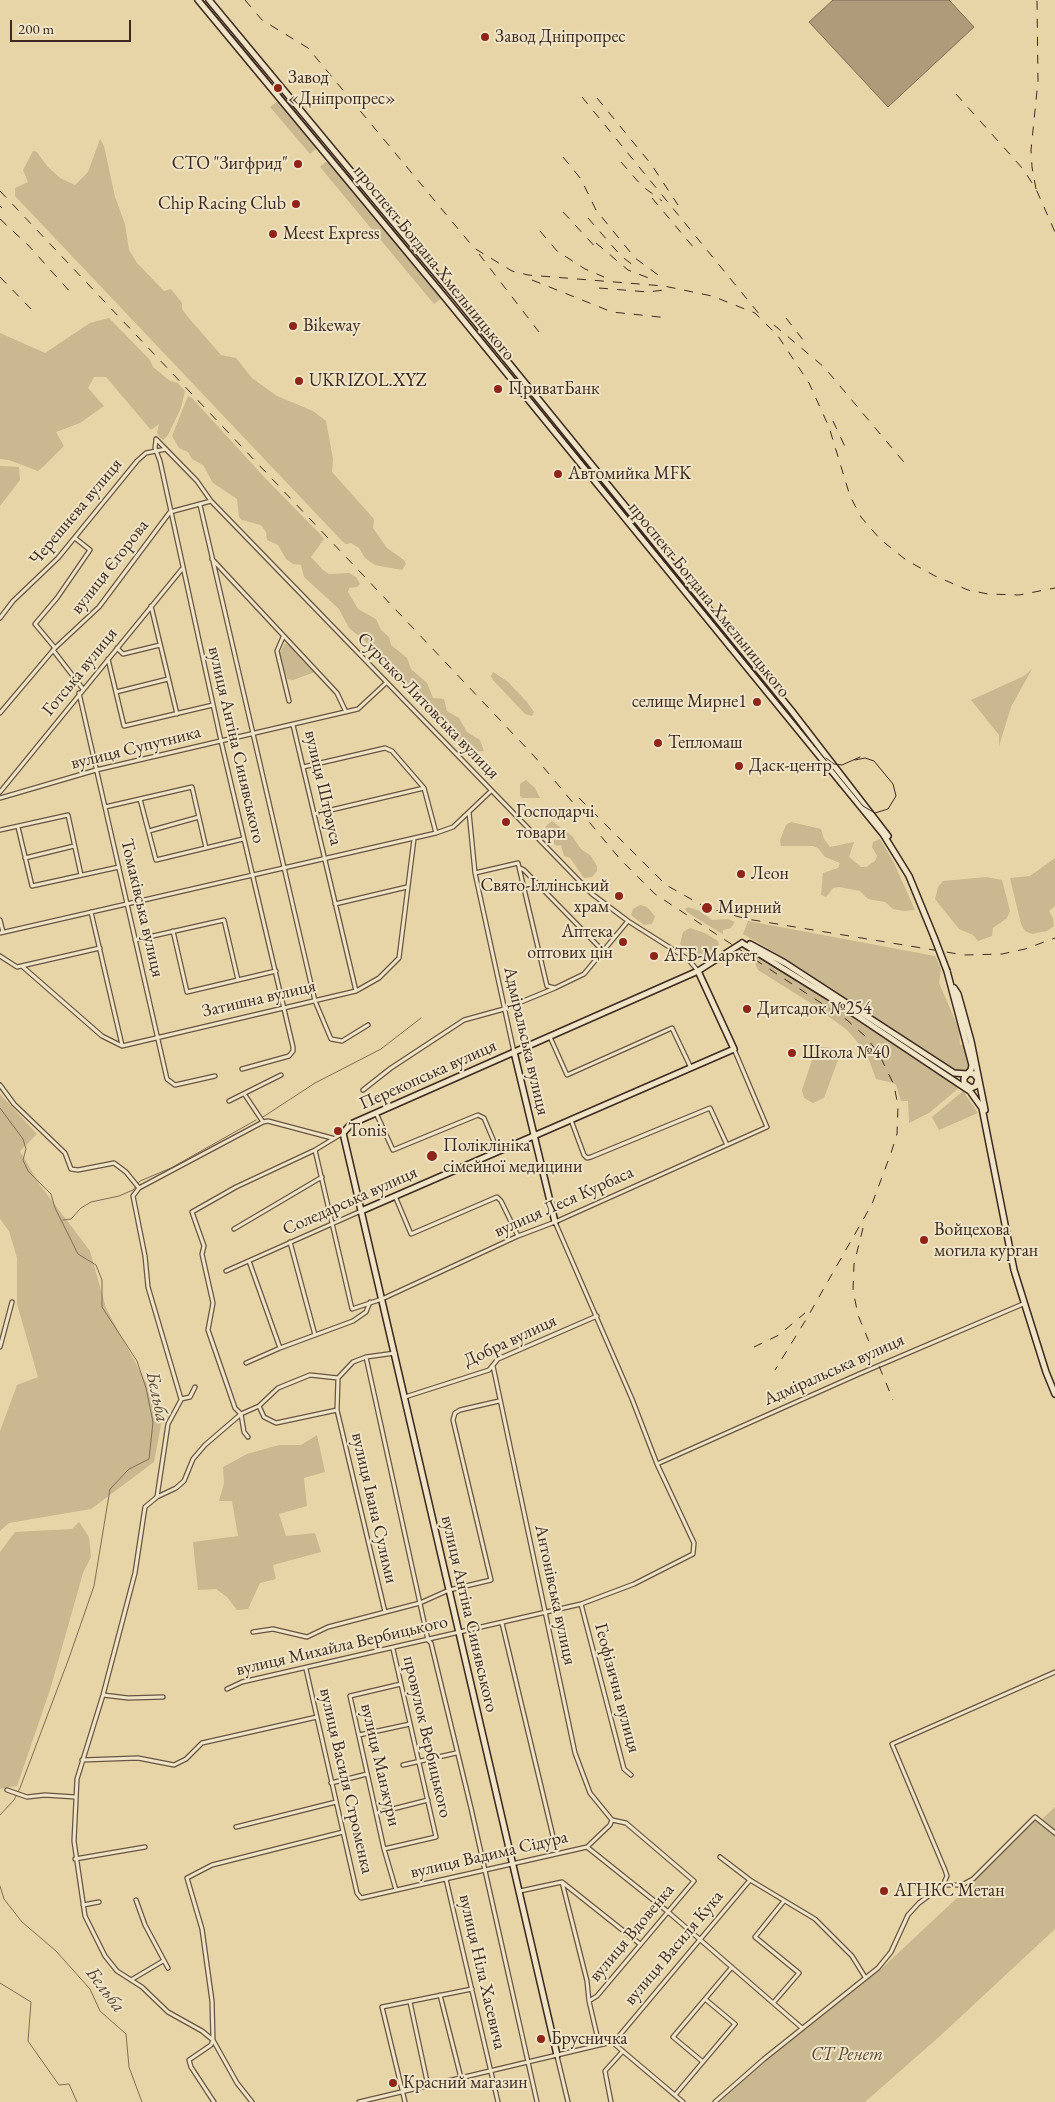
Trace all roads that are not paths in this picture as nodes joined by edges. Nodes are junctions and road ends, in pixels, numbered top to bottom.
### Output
1 (198, 0) edge
2 (209, 0) edge
3 (156, 439) joint
4 (166, 449) junction
5 (156, 451) junction
6 (211, 501) junction
7 (200, 505) junction
8 (170, 512) junction
9 (75, 538) junction
10 (212, 559) junction
11 (182, 569) junction
12 (151, 606) junction
13 (0, 618) edge
14 (284, 637) junction
15 (160, 645) junction
16 (117, 648) junction
17 (54, 649) junction
18 (108, 658) junction
19 (168, 679) junction
20 (386, 683) junction
21 (83, 689) junction
22 (116, 692) junction
23 (79, 694) junction
24 (289, 701) dead end
25 (213, 705) junction
26 (346, 712) junction
27 (0, 713) edge
28 (176, 714) junction
29 (294, 725) junction
30 (253, 735) junction
31 (221, 741) junction
32 (303, 767) junction
33 (96, 770) junction
34 (424, 788) junction
35 (0, 792) edge
36 (491, 792) junction
37 (0, 798) edge
38 (140, 799) junction
39 (105, 807) junction
40 (469, 812) junction
41 (314, 814) junction
42 (199, 817) junction
43 (18, 826) junction
44 (0, 830) edge
45 (149, 830) junction
46 (436, 833) junction
47 (243, 839) junction
48 (414, 839) junction
49 (74, 846) junction
50 (206, 848) junction
51 (25, 858) junction
52 (325, 858) junction
53 (119, 867) junction
54 (283, 868) junction
55 (519, 868) junction
56 (475, 873) junction
57 (907, 874) junction
58 (81, 875) junction
59 (254, 876) junction
60 (407, 887) junction
61 (128, 904) junction
62 (335, 904) junction
63 (91, 912) junction
64 (0, 920) edge
65 (628, 921) junction
66 (173, 931) junction
67 (1, 932) edge
68 (135, 940) junction
69 (742, 943) junction
70 (100, 948) junction
71 (603, 951) junction
72 (0, 956) edge
73 (22, 967) junction
74 (276, 971) junction
75 (698, 972) junction
76 (238, 980) junction
77 (952, 985) junction
78 (555, 988) junction
79 (356, 991) junction
80 (315, 1000) junction
81 (284, 1007) junction
82 (504, 1009) junction
83 (368, 1025) dead end
84 (158, 1037) junction
85 (550, 1037) junction
86 (122, 1046) junction
87 (734, 1049) junction
88 (514, 1052) junction
89 (913, 1053) junction
90 (691, 1068) junction
91 (242, 1069) dead end
92 (968, 1074) junction
93 (281, 1075) dead end
94 (215, 1076) dead end
95 (978, 1077) junction
96 (0, 1085) edge
97 (966, 1086) junction
98 (363, 1090) dead end
99 (245, 1095) junction
100 (974, 1095) junction
101 (229, 1101) dead end
102 (985, 1110) junction
103 (376, 1113) junction
104 (571, 1120) junction
105 (264, 1122) junction
106 (987, 1126) junction
107 (343, 1133) junction
108 (534, 1136) junction
109 (333, 1138) junction
110 (727, 1145) junction
111 (315, 1150) junction
112 (498, 1151) junction
113 (322, 1177) junction
114 (138, 1188) junction
115 (395, 1196) junction
116 (361, 1211) junction
117 (554, 1222) junction
118 (333, 1223) junction
119 (234, 1229) dead end
120 (518, 1236) junction
121 (290, 1242) junction
122 (250, 1261) junction
123 (226, 1271) dead end
124 (382, 1299) junction
125 (12, 1302) dead end
126 (370, 1302) junction
127 (1023, 1304) junction
128 (597, 1316) junction
129 (315, 1335) junction
130 (0, 1347) edge
131 (280, 1348) junction
132 (395, 1353) junction
133 (366, 1357) junction
134 (246, 1363) dead end
135 (493, 1366) junction
136 (338, 1378) junction
137 (195, 1387) dead end
138 (1055, 1394) edge
139 (405, 1397) junction
140 (181, 1400) junction
141 (499, 1401) junction
142 (258, 1406) junction
143 (337, 1410) junction
144 (241, 1414) junction
145 (248, 1437) dead end
146 (657, 1464) junction
147 (156, 1497) junction
148 (690, 1556) joint
149 (449, 1590) junction
150 (420, 1603) junction
151 (580, 1604) junction
152 (385, 1612) junction
153 (547, 1612) junction
154 (502, 1623) junction
155 (253, 1632) dead end
156 (460, 1633) junction
157 (428, 1640) junction
158 (393, 1649) junction
159 (306, 1669) junction
160 (1055, 1672) edge
161 (401, 1684) junction
162 (226, 1689) dead end
163 (103, 1695) junction
164 (163, 1697) dead end
165 (317, 1717) junction
166 (410, 1724) junction
167 (359, 1735) junction
168 (456, 1753) junction
169 (82, 1760) junction
170 (420, 1761) junction
171 (403, 1765) dead end
172 (367, 1774) junction
173 (632, 1775) dead end
174 (331, 1783) junction
175 (9, 1791) dead end
176 (75, 1797) junction
177 (428, 1800) junction
178 (336, 1802) junction
179 (377, 1813) junction
180 (612, 1820) junction
181 (236, 1827) dead end
182 (343, 1832) junction
183 (1055, 1833) edge
184 (145, 1847) dead end
185 (587, 1847) junction
186 (384, 1849) junction
187 (556, 1853) junction
188 (720, 1857) dead end
189 (75, 1859) junction
190 (513, 1863) junction
191 (484, 1870) junction
192 (446, 1880) junction
193 (750, 1880) junction
194 (562, 1882) junction
195 (943, 1885) junction
196 (396, 1890) junction
197 (520, 1891) junction
198 (361, 1898) joint
199 (136, 1900) dead end
200 (784, 1901) junction
201 (99, 1902) dead end
202 (83, 1905) junction
203 (667, 1911) junction
204 (699, 1939) junction
205 (640, 1944) junction
206 (163, 1961) junction
207 (732, 1966) junction
208 (168, 1968) dead end
209 (865, 1977) junction
210 (130, 1980) junction
211 (472, 1989) junction
212 (440, 1995) junction
213 (704, 1999) junction
214 (589, 2000) junction
215 (410, 2002) junction
216 (774, 2002) junction
217 (802, 2028) junction
218 (213, 2040) junction
219 (612, 2042) junction
220 (599, 2044) junction
221 (622, 2051) junction
222 (557, 2055) junction
223 (528, 2062) junction
224 (703, 2062) junction
225 (491, 2072) junction
226 (461, 2078) junction
227 (428, 2086) junction
228 (402, 2091) junction
229 (675, 2095) junction
230 (214, 2102) edge
231 (252, 2102) edge
232 (361, 2102) edge
233 (405, 2102) edge
234 (498, 2102) edge
235 (537, 2102) edge
236 (568, 2102) edge
237 (612, 2102) edge
238 (683, 2102) edge
239 (715, 2102) edge

1 - 57 main road, проспект Богдана Хмельницького
2 - 57 main road, проспект Богдана Хмельницького
3 - 4 street, Сурсько-Литовська вулиця
3 - 5 street, вулиця Антіна Синявського
4 - 5 street, Черешнева вулиця
4 - 6 street, Сурсько-Литовська вулиця
5 - 8 street, вулиця Антіна Синявського
5 - 9 street, Черешнева вулиця
6 - 7 street, вулиця Єгорова
6 - 20 street, Сурсько-Литовська вулиця
7 - 8 street, вулиця Єгорова
7 - 10 street, вулиця Антіна Синявського
8 - 11 street, вулиця Антіна Синявського
8 - 17 street, вулиця Єгорова
9 - 13 street, Черешнева вулиця
9 - 17 street
10 - 14 street
10 - 30 street, вулиця Антіна Синявського
11 - 12 street, Готська вулиця
11 - 25 street, вулиця Антіна Синявського
12 - 15 street
12 - 16 street, Готська вулиця
14 - 24 street
14 - 26 street
15 - 16 street
15 - 19 street
16 - 18 street, Готська вулиця
17 - 21 street
17 - 27 street, вулиця Єгорова
18 - 21 street, Готська вулиця
18 - 22 street
19 - 22 street
19 - 28 street
20 - 26 street, вулиця Супутника
20 - 36 street, Сурсько-Литовська вулиця
21 - 23 street, Готська вулиця
22 - 28 street
23 - 33 street, Томаківська вулиця
23 - 35 street, Готська вулиця
25 - 28 street
25 - 31 street, вулиця Антіна Синявського
26 - 29 street, вулиця Супутника
29 - 30 street, вулиця Супутника
29 - 32 street, вулиця Штрауса
30 - 31 street, вулиця Супутника
30 - 54 street, вулиця Антіна Синявського
31 - 33 street, вулиця Супутника
31 - 47 street, вулиця Антіна Синявського
32 - 34 street
32 - 41 street, вулиця Штрауса
33 - 37 street, вулиця Супутника
33 - 39 street, Томаківська вулиця
34 - 41 street
34 - 46 street
36 - 40 street
36 - 65 street, Сурсько-Литовська вулиця
38 - 39 street
38 - 42 street
38 - 45 street
39 - 53 street, Томаківська вулиця
40 - 46 street
40 - 56 street, Адміральська вулиця
41 - 52 street, вулиця Штрауса
42 - 45 street
42 - 50 street
43 - 44 street
43 - 49 street
43 - 51 street
45 - 50 street
46 - 48 street
47 - 50 street
47 - 59 street, вулиця Антіна Синявського
48 - 52 street
48 - 60 street, Затишна вулиця
49 - 51 street
49 - 58 street
51 - 58 street
52 - 54 street
52 - 62 street, вулиця Штрауса
53 - 58 street
53 - 61 street, Томаківська вулиця
54 - 59 street
54 - 80 street, вулиця Антіна Синявського
55 - 56 street
55 - 71 street
55 - 78 street
56 - 82 street, Адміральська вулиця
57 - 77 main road, проспект Богдана Хмельницького, bridge
59 - 61 street
59 - 74 street, вулиця Антіна Синявського
60 - 62 street
60 - 79 street, Затишна вулиця
61 - 63 street
61 - 68 street, Томаківська вулиця
62 - 79 street, вулиця Штрауса
63 - 67 street
63 - 70 street
64 - 67 street
65 - 71 street
65 - 75 street, Сурсько-Литовська вулиця
66 - 68 street
66 - 76 street
66 - 76 street
68 - 84 street, Томаківська вулиця
69 - 75 main road, Перекопська вулиця
69 - 89 main road
69 - 92 main road
70 - 73 street
70 - 86 street
71 - 78 street
72 - 73 street
73 - 86 street
74 - 76 street
74 - 81 street, вулиця Антіна Синявського
75 - 85 main road, Перекопська вулиця
75 - 87 main road
77 - 92 main road, проспект Богдана Хмельницького
77 - 95 main road, проспект Богдана Хмельницького
78 - 82 street
79 - 80 street, Затишна вулиця
80 - 81 street, Затишна вулиця
80 - 83 street, вулиця Антіна Синявського
81 - 84 street, Затишна вулиця
81 - 91 street, вулиця Антіна Синявського
82 - 88 street, Адміральська вулиця
82 - 98 street
84 - 86 street, Затишна вулиця
84 - 94 street, Томаківська вулиця
85 - 88 main road, Перекопська вулиця
85 - 90 street
87 - 90 main road, Соледарська вулиця
87 - 110 street, вулиця Леся Курбаса
88 - 103 main road, Перекопська вулиця
88 - 108 main road, Адміральська вулиця
89 - 97 main road
89 - 100 main road
90 - 104 main road, Соледарська вулиця
92 - 95 main road
92 - 97 main road, проспект Богдана Хмельницького
93 - 99 street
95 - 97 main road
95 - 102 main road, проспект Богдана Хмельницького
95 - 102 main road, проспект Богдана Хмельницького
96 - 114 street
97 - 100 main road, проспект Богдана Хмельницького
99 - 101 street
99 - 105 street
100 - 106 main road, проспект Богдана Хмельницького
102 - 106 main road, проспект Богдана Хмельницького
103 - 107 main road, Перекопська вулиця
103 - 112 street
104 - 108 main road, Соледарська вулиця
104 - 110 street
105 - 109 street
105 - 114 street
106 - 127 main road, проспект Богдана Хмельницького
107 - 109 street
107 - 116 main road, вулиця Антіна Синявського
108 - 112 main road, Соледарська вулиця
108 - 117 main road, Адміральська вулиця
109 - 111 street
110 - 117 street, вулиця Леся Курбаса
111 - 113 street
111 - 144 street
112 - 115 main road, Соледарська вулиця
113 - 118 street
113 - 119 street
114 - 140 street
115 - 116 main road, Соледарська вулиця
115 - 120 street
116 - 118 street, Соледарська вулиця
116 - 124 main road, вулиця Антіна Синявського
117 - 120 street, вулиця Леся Курбаса
117 - 128 street, Адміральська вулиця
118 - 121 street, Соледарська вулиця
118 - 126 street, вулиця Леся Курбаса
120 - 124 street, вулиця Леся Курбаса
121 - 122 street, Соледарська вулиця
121 - 129 street
122 - 123 street, Соледарська вулиця
122 - 131 street
124 - 126 street, вулиця Леся Курбаса
124 - 132 main road, вулиця Антіна Синявського
125 - 130 street
126 - 129 street
127 - 138 main road, проспект Богдана Хмельницького
127 - 146 street, Адміральська вулиця
128 - 135 street, Добра вулиця
128 - 146 street, Адміральська вулиця
129 - 131 street
131 - 134 street
132 - 133 street
132 - 139 main road, вулиця Антіна Синявського
133 - 136 street
133 - 150 street
135 - 139 street, Добра вулиця
135 - 141 street, Антонівська вулиця
136 - 142 street
136 - 143 street, вулиця Івана Сулими
137 - 140 street
139 - 149 main road, вулиця Антіна Синявського
140 - 147 street
141 - 149 street
141 - 153 street, Антонівська вулиця
142 - 143 street
142 - 144 street
143 - 152 street, вулиця Івана Сулими
144 - 145 street
144 - 147 street
146 - 148 street, Адміральська вулиця
147 - 163 street
148 - 151 street, вулиця Михайла Вербицького
149 - 150 street
149 - 156 main road, вулиця Антіна Синявського
150 - 152 street
150 - 157 street
151 - 153 street, вулиця Михайла Вербицького
151 - 173 street, Геофізична вулиця
152 - 155 street
153 - 154 street, вулиця Михайла Вербицького
153 - 180 street, Антонівська вулиця
154 - 156 street, вулиця Михайла Вербицького
154 - 187 street
156 - 157 street, вулиця Михайла Вербицького
156 - 190 main road, вулиця Антіна Синявського
157 - 158 street, вулиця Михайла Вербицького
157 - 168 street
158 - 159 street, вулиця Михайла Вербицького
158 - 161 street, провулок Вербицького
159 - 162 street, вулиця Михайла Вербицького
159 - 165 street, вулиця Василя Строменка
160 - 195 street
161 - 166 street, провулок Вербицького
161 - 167 street, вулиця Манжури
163 - 164 street
163 - 169 street
165 - 169 street
165 - 174 street, вулиця Василя Строменка
166 - 167 street
166 - 170 street, провулок Вербицького
167 - 172 street, вулиця Манжури
168 - 170 street
168 - 191 street
169 - 176 street
170 - 171 street
170 - 177 street, провулок Вербицького
172 - 174 street
172 - 179 street, вулиця Манжури
174 - 178 street, вулиця Василя Строменка
175 - 176 street
176 - 189 street
177 - 179 street
177 - 186 street, провулок Вербицького
178 - 181 street
178 - 182 street, вулиця Василя Строменка
179 - 186 street, вулиця Манжури
180 - 185 street, вулиця Вадима Сідура
180 - 203 street, вулиця Вдовенка
182 - 198 street, вулиця Василя Строменка
182 - 218 street
183 - 195 street
184 - 189 street
185 - 187 street, вулиця Вадима Сідура
185 - 203 street
186 - 196 street, вулиця Манжури
187 - 190 street, вулиця Вадима Сідура
188 - 193 street
189 - 202 street
190 - 191 street, вулиця Вадима Сідура
190 - 197 main road, вулиця Антіна Синявського
191 - 192 street, вулиця Вадима Сідура
191 - 223 street
192 - 196 street, вулиця Вадима Сідура
192 - 211 street, вулиця Ніла Хасевича
193 - 200 street
193 - 204 street, вулиця Василя Кука
194 - 197 street
194 - 205 street
194 - 214 street
195 - 209 street
196 - 198 street, вулиця Вадима Сідура
197 - 222 main road, вулиця Антіна Синявського
199 - 206 street
200 - 209 street
200 - 216 street
201 - 202 street
202 - 210 street
203 - 204 street
203 - 205 street, вулиця Вдовенка
204 - 207 street
204 - 219 street, вулиця Василя Кука
205 - 214 street, вулиця Вдовенка
206 - 208 street
206 - 210 street
207 - 213 street
207 - 216 street
209 - 217 street
210 - 218 street
211 - 212 street
211 - 225 street, вулиця Ніла Хасевича
212 - 215 street
212 - 226 street
213 - 224 street
213 - 224 street
214 - 220 street
215 - 227 street
215 - 228 street
216 - 217 street
217 - 239 street
218 - 230 street
218 - 231 street
219 - 220 street
219 - 221 street
220 - 222 street
221 - 229 street
221 - 237 street
222 - 223 street
222 - 236 street, вулиця Антіна Синявського
223 - 225 street
223 - 235 street
224 - 229 street
225 - 226 street
225 - 234 street, вулиця Ніла Хасевича
226 - 227 street
227 - 228 street
228 - 232 street
228 - 233 street
229 - 238 street

